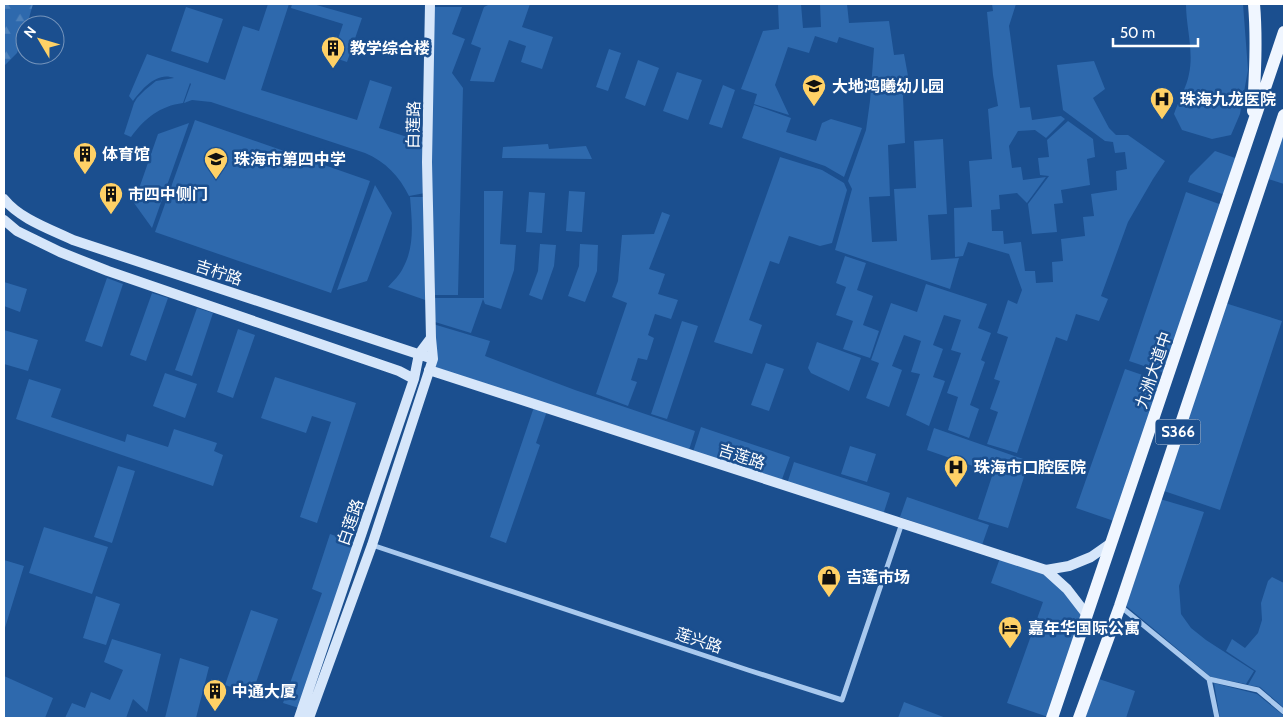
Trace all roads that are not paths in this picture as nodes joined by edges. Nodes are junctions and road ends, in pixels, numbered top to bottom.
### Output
1 (430, 4) edge
2 (1254, 4) edge
3 (1284, 32) edge
4 (1284, 115) edge
5 (1284, 126) edge
6 (1252, 129) junction
7 (1274, 145) junction
8 (4, 199) edge
9 (4, 220) edge
10 (431, 338) junction
11 (419, 354) junction
12 (433, 359) junction
13 (429, 370) junction
14 (414, 379) junction
15 (902, 523) junction
16 (1111, 543) junction
17 (372, 545) junction
18 (1046, 570) junction
19 (1120, 606) junction
20 (1086, 615) junction
21 (1209, 679) junction
22 (1284, 712) edge
23 (299, 718) edge
24 (309, 718) edge
25 (1052, 718) edge
26 (1080, 718) edge
27 (1218, 718) edge

1 - 10 main road, 白莲路
2 - 6 main road
3 - 6 main road, 九洲大道中 / S366
4 - 7 main road, S366
5 - 7 main road
6 - 16 main road, 九洲大道中 / S366
7 - 19 main road, S366
8 - 11 main road, 吉柠路
9 - 14 main road
10 - 11 main road, 白莲路
10 - 12 main road, 白莲路
11 - 12 main road, 吉柠路
11 - 13 main road
11 - 14 main road, 白莲路
12 - 13 main road, 白莲路
13 - 14 main road
13 - 15 main road, 吉莲路
13 - 17 main road, 白莲路
14 - 23 main road, 白莲路
15 - 17 street, 莲兴路
15 - 18 main road, 吉莲路
16 - 18 main road
16 - 20 main road, 九洲大道中 / S366
17 - 24 main road, 白莲路
18 - 20 main road
19 - 21 street
19 - 26 main road, S366
20 - 25 main road, 九洲大道中 / S366
21 - 22 street
21 - 27 street

